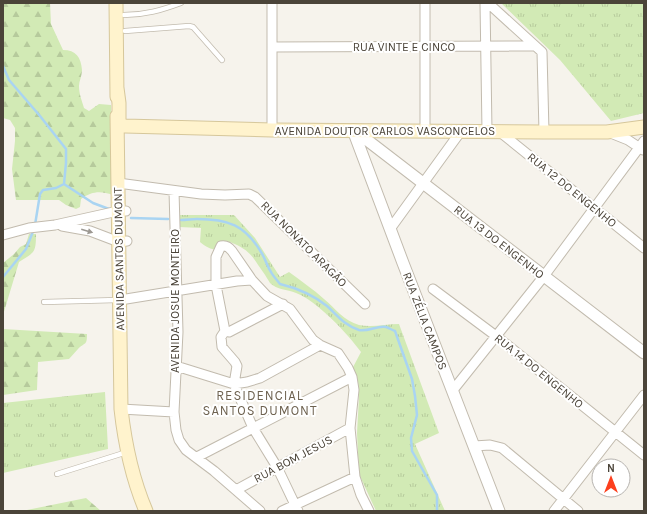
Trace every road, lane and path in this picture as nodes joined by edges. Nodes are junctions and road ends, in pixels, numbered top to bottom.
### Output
1 (116, 3) edge
2 (181, 3) edge
3 (272, 3) edge
4 (425, 3) edge
5 (486, 3) edge
6 (124, 9) edge
7 (125, 31) junction
8 (486, 46) junction
9 (535, 46) junction
10 (272, 47) junction
11 (425, 47) junction
12 (222, 60) dead end
13 (117, 88) junction
14 (125, 126) junction
15 (644, 127) edge
16 (272, 130) junction
17 (353, 130) junction
18 (425, 131) junction
19 (461, 131) junction
20 (487, 131) junction
21 (500, 132) junction
22 (544, 132) junction
23 (607, 132) junction
24 (642, 146) edge
25 (122, 183) junction
26 (424, 184) junction
27 (174, 191) junction
28 (595, 208) junction
29 (122, 211) junction
30 (55, 225) junction
31 (390, 229) junction
32 (3, 235) edge
33 (123, 241) junction
34 (644, 248) edge
35 (544, 276) junction
36 (252, 280) junction
37 (216, 284) junction
38 (433, 289) dead end
39 (177, 291) junction
40 (123, 299) junction
41 (44, 302) dead end
42 (283, 304) junction
43 (365, 304) dead end
44 (225, 331) junction
45 (496, 336) junction
46 (320, 345) junction
47 (644, 353) edge
48 (176, 366) junction
49 (352, 377) junction
50 (234, 384) junction
51 (453, 390) junction
52 (644, 396) edge
53 (125, 410) junction
54 (174, 412) junction
55 (253, 428) junction
56 (350, 428) junction
57 (615, 433) junction
58 (474, 446) junction
59 (127, 452) junction
60 (644, 455) edge
61 (197, 458) junction
62 (277, 467) junction
63 (57, 474) dead end
64 (355, 477) junction
65 (236, 490) junction
66 (563, 500) junction
67 (297, 508) edge
68 (146, 511) edge
69 (154, 511) edge
70 (260, 511) edge
71 (282, 511) edge
72 (369, 511) edge
73 (499, 511) edge
74 (554, 511) edge
75 (578, 511) edge

1 - 13 main road, AVENIDA SANTOS DUMONT
2 - 6 lane
3 - 10 street
4 - 11 street
5 - 8 street
5 - 9 street
6 - 7 main road, AVENIDA SANTOS DUMONT
7 - 12 lane
7 - 14 main road, AVENIDA SANTOS DUMONT
8 - 9 street, RUA VINTE E CINCO
8 - 11 street, RUA VINTE E CINCO
8 - 20 street
9 - 22 street
10 - 11 street, RUA VINTE E CINCO
10 - 16 street
11 - 18 street
13 - 14 main road
13 - 25 main road, AVENIDA SANTOS DUMONT
14 - 16 main road, AVENIDA DOUTOR CARLOS VASCONCELOS
14 - 25 main road, AVENIDA SANTOS DUMONT
15 - 23 main road, AVENIDA DOUTOR CARLOS VASCONCELOS
16 - 17 main road, AVENIDA DOUTOR CARLOS VASCONCELOS
17 - 18 main road, AVENIDA DOUTOR CARLOS VASCONCELOS
17 - 26 street, RUA 13 DO ENGENHO
17 - 31 street, RUA ZÉLIA CAMPOS
18 - 19 main road, AVENIDA DOUTOR CARLOS VASCONCELOS
19 - 20 main road, AVENIDA DOUTOR CARLOS VASCONCELOS
19 - 26 street
20 - 21 main road, AVENIDA DOUTOR CARLOS VASCONCELOS
21 - 22 main road, AVENIDA DOUTOR CARLOS VASCONCELOS
21 - 28 street, RUA 12 DO ENGENHO
22 - 23 main road, AVENIDA DOUTOR CARLOS VASCONCELOS
23 - 24 street
24 - 28 street
25 - 27 street, RUA NONATO ARAGÃO
25 - 29 main road, AVENIDA SANTOS DUMONT
26 - 31 street
26 - 35 street, RUA 13 DO ENGENHO
27 - 39 street, AVENIDA JOSUE MONTEIRO
27 - 43 street, RUA NONATO ARAGÃO
28 - 34 street, RUA 12 DO ENGENHO
28 - 35 street
29 - 30 street
29 - 33 main road, AVENIDA SANTOS DUMONT
30 - 32 street
30 -> 33 street
31 - 51 street, RUA ZÉLIA CAMPOS
33 - 40 main road, AVENIDA SANTOS DUMONT
35 - 45 street
35 - 47 street, RUA 13 DO ENGENHO
36 - 37 street
36 - 37 street
36 - 42 street
37 - 39 street
37 - 44 street
38 - 45 street, RUA 14 DO ENGENHO
39 - 40 street
39 - 48 street, AVENIDA JOSUE MONTEIRO
40 - 41 lane
40 - 53 main road, AVENIDA SANTOS DUMONT
42 - 44 street
42 - 46 street
44 - 50 street
45 - 51 street
45 - 57 street, RUA 14 DO ENGENHO
46 - 49 street
46 - 50 street
48 - 50 street
48 - 54 street, AVENIDA JOSUE MONTEIRO
49 - 55 street
49 - 56 street
50 - 55 street
51 - 58 street, RUA ZÉLIA CAMPOS
52 - 57 street
53 - 54 street
53 - 59 main road, AVENIDA SANTOS DUMONT
53 - 69 main road, AVENIDA SANTOS DUMONT
54 - 61 street, AVENIDA JOSUE MONTEIRO
55 - 61 street
55 - 62 street
56 - 62 street, RUA BOM JESUS
56 - 64 street
57 - 60 street, RUA 14 DO ENGENHO
57 - 66 street
58 - 66 street
58 - 73 street, RUA ZÉLIA CAMPOS
59 - 63 lane
59 - 68 main road, AVENIDA SANTOS DUMONT
61 - 65 street, AVENIDA JOSUE MONTEIRO
62 - 65 street, RUA BOM JESUS
62 - 67 street
64 - 67 street
64 - 72 street
65 - 70 street, AVENIDA JOSUE MONTEIRO
66 - 74 street
66 - 75 street
67 - 71 street

